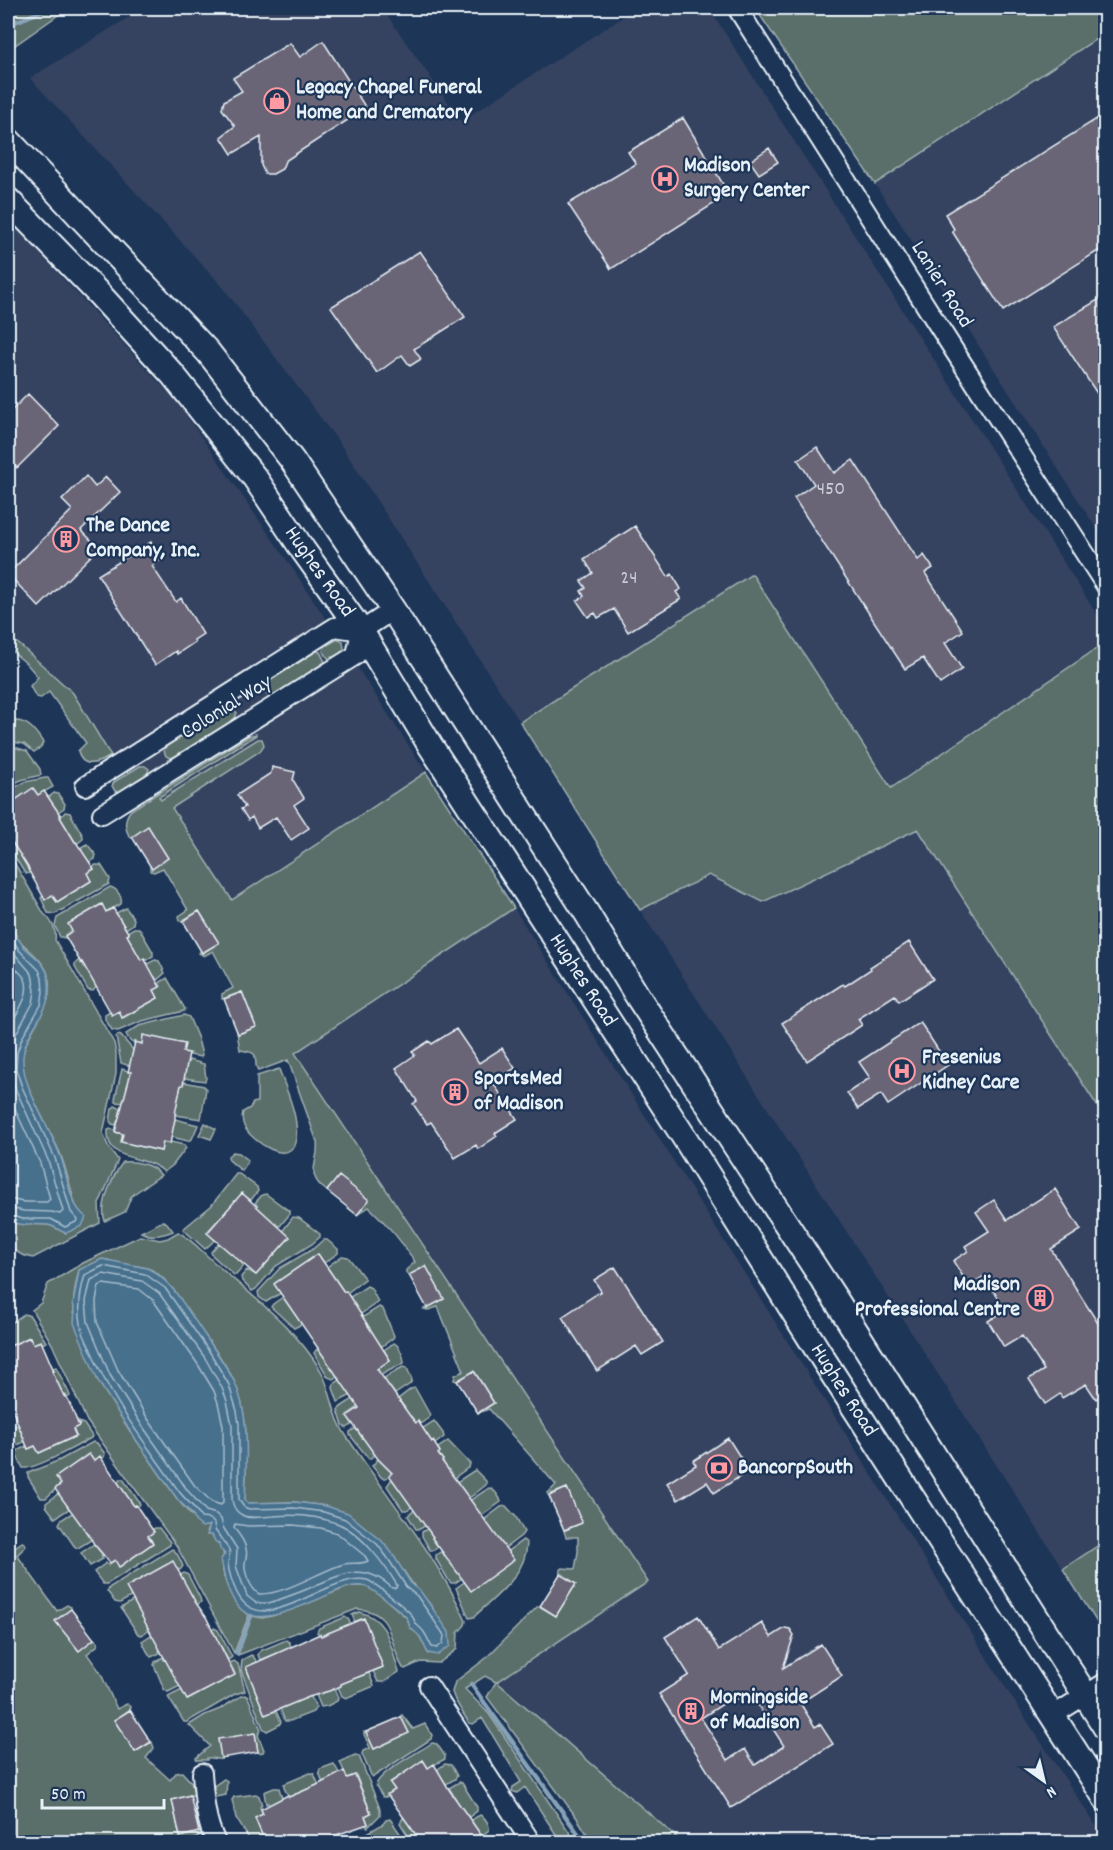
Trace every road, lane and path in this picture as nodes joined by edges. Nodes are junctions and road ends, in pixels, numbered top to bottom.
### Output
1 (737, 8) edge
2 (8, 140) edge
3 (8, 200) edge
4 (1106, 586) edge
5 (393, 610) junction
6 (362, 631) junction
7 (147, 747) junction
8 (165, 775) junction
9 (85, 786) dead end
10 (102, 814) dead end
11 (1106, 1682) edge
12 (429, 1686) dead end
13 (1084, 1696) junction
14 (1052, 1716) junction
15 (1106, 1728) edge
16 (202, 1773) dead end
17 (1106, 1799) edge
18 (216, 1842) edge
19 (531, 1842) edge

1 - 4 street, Lanier Road
2 - 5 main road, Hughes Road
3 - 6 main road, Hughes Road
5 - 6 street
5 - 13 main road, Hughes Road
6 - 7 street, Colonial Way
6 - 8 street, Colonial Way
6 - 14 main road, Hughes Road
7 - 8 street
7 - 9 street, Colonial Way
8 - 10 street, Colonial Way
11 - 13 street
12 - 19 street
13 - 14 street
13 - 15 main road, Hughes Road
14 - 17 main road, Hughes Road
16 - 18 street

